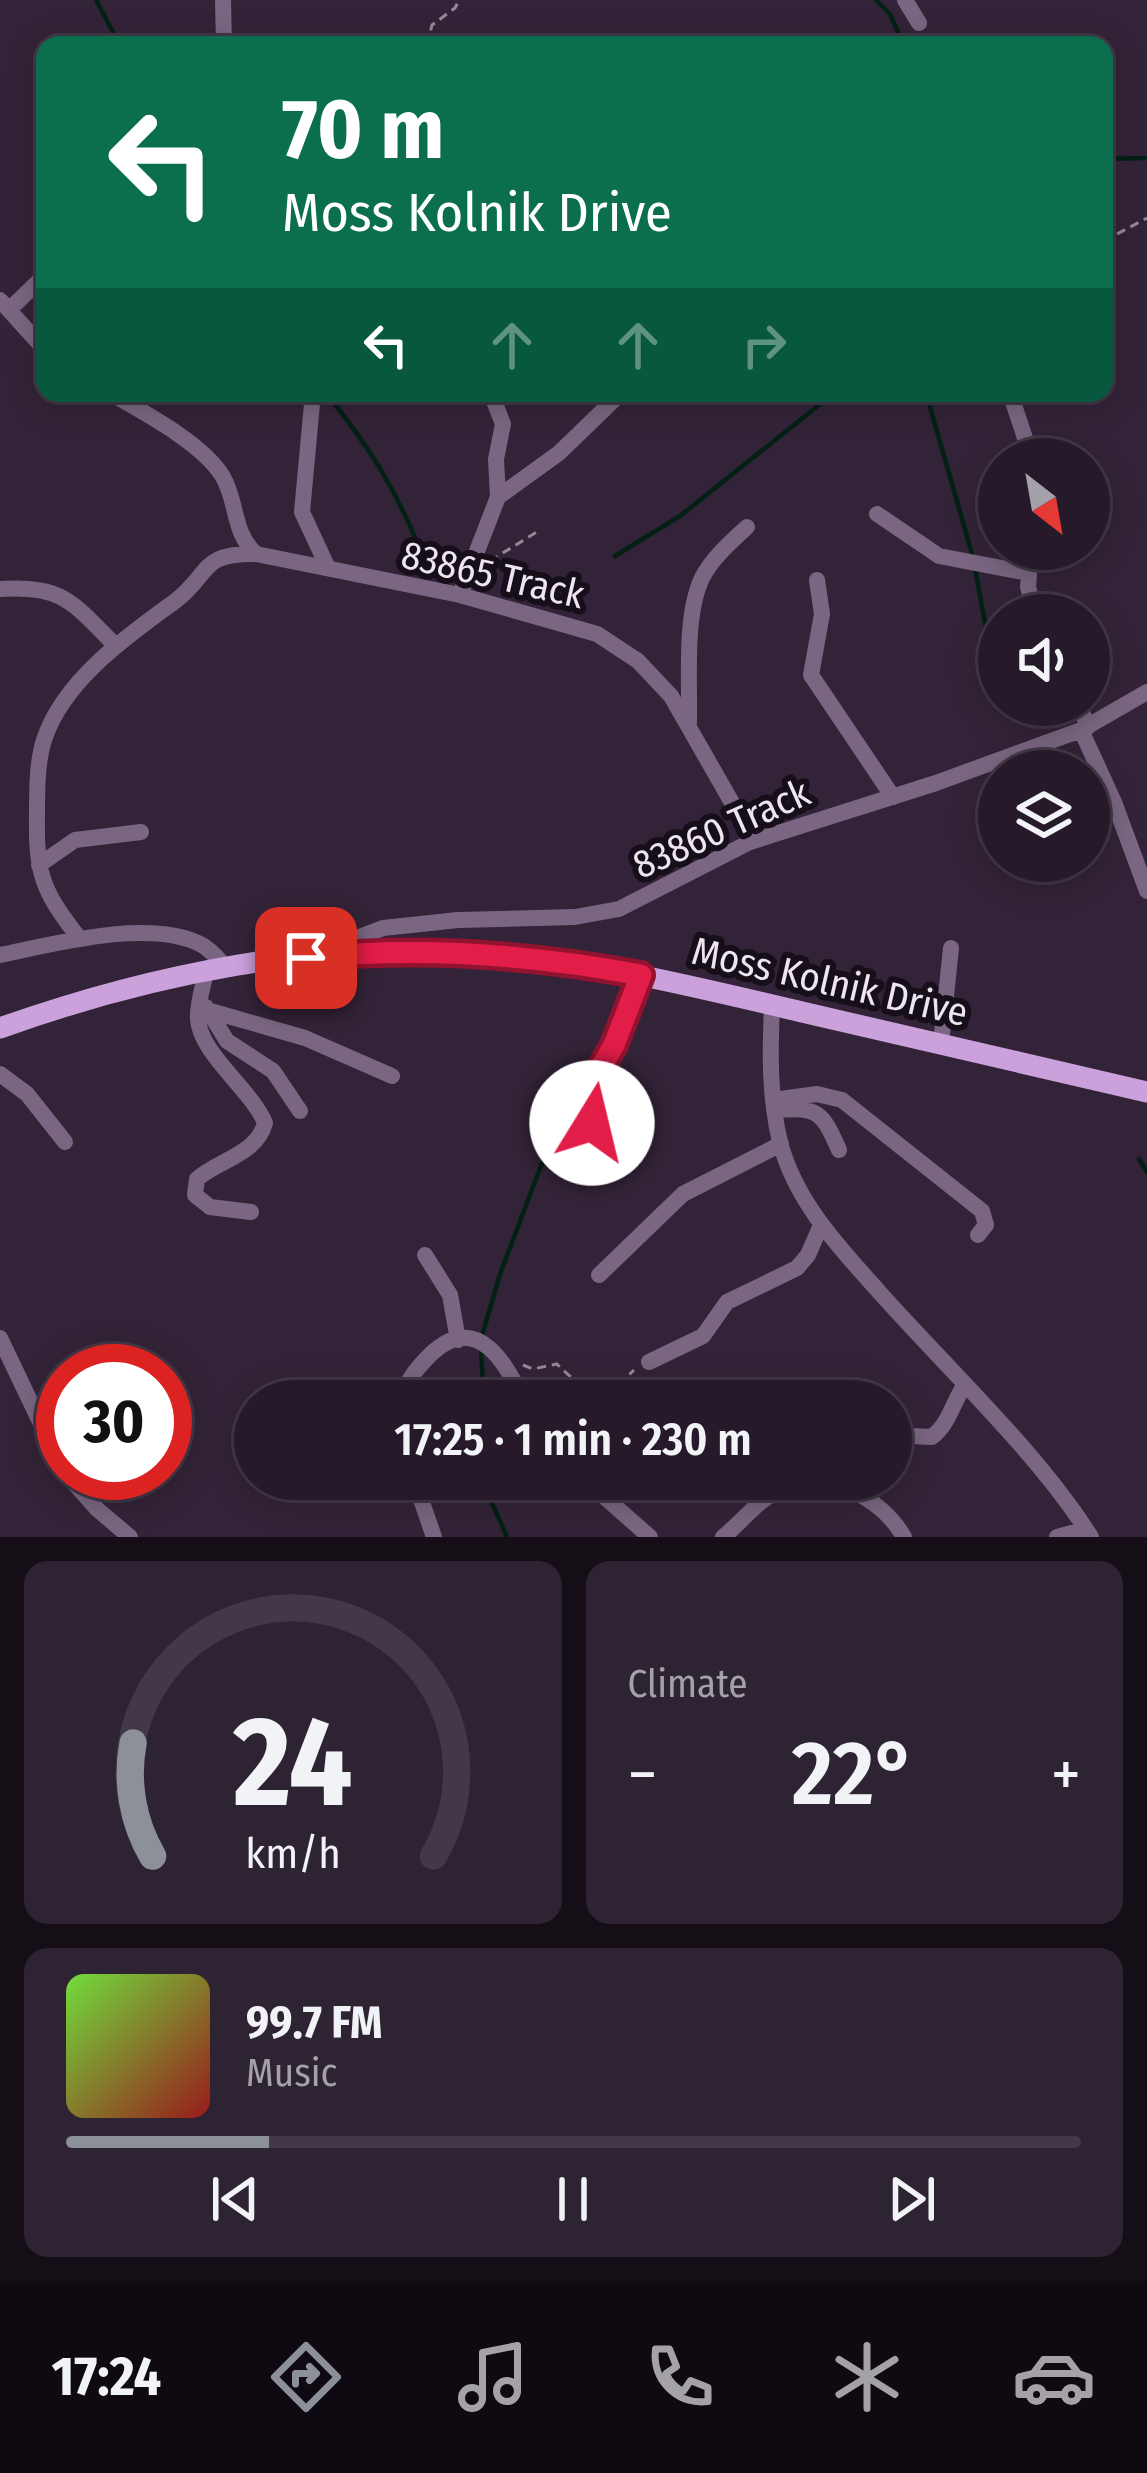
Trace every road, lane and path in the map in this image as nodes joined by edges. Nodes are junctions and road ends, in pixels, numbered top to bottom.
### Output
1 (223, 0) edge
2 (459, 0) edge
3 (905, 0) edge
4 (919, 23) dead end
5 (224, 36) edge
6 (429, 36) edge
7 (1147, 218) edge
8 (1113, 237) edge
9 (36, 281) edge
10 (4, 305) edge
11 (36, 340) edge
12 (125, 402) edge
13 (312, 402) edge
14 (494, 402) edge
15 (612, 402) edge
16 (1013, 402) edge
17 (1025, 438) edge
18 (498, 497) junction
19 (877, 514) dead end
20 (747, 527) dead end
21 (540, 530) dead end
22 (256, 554) junction
23 (328, 568) junction
24 (1028, 570) edge
25 (1028, 573) junction
26 (817, 580) dead end
27 (463, 588) junction
28 (0, 589) edge
29 (1032, 594) edge
30 (115, 644) junction
31 (1147, 692) edge
32 (689, 727) junction
33 (1084, 728) junction
34 (893, 797) junction
35 (141, 832) dead end
36 (751, 842) junction
37 (39, 865) junction
38 (1147, 892) edge
39 (80, 938) junction
40 (951, 948) dead end
41 (0, 955) edge
42 (306, 958) junction
43 (216, 970) junction
44 (641, 975) junction
45 (204, 1002) junction
46 (772, 1005) junction
47 (0, 1028) edge
48 (941, 1044) junction
49 (0, 1075) edge
50 (392, 1076) dead end
51 (1147, 1092) edge
52 (773, 1105) junction
53 (301, 1111) dead end
54 (65, 1142) dead end
55 (781, 1144) junction
56 (839, 1150) dead end
57 (596, 1160) dead end
58 (251, 1212) dead end
59 (821, 1226) junction
60 (978, 1235) dead end
61 (425, 1255) dead end
62 (599, 1275) dead end
63 (0, 1338) edge
64 (458, 1340) junction
65 (503, 1361) junction
66 (649, 1361) junction
67 (408, 1380) edge
68 (513, 1380) edge
69 (654, 1380) edge
70 (964, 1386) junction
71 (36, 1413) edge
72 (912, 1436) edge
73 (90, 1500) edge
74 (422, 1500) edge
75 (608, 1500) edge
76 (1089, 1533) edge
77 (130, 1537) edge
78 (434, 1537) edge
79 (650, 1537) edge
80 (723, 1537) edge
81 (904, 1537) edge
82 (1057, 1537) edge

1 - 5 street
2 - 6 path
3 - 4 street
7 - 8 path
9 - 10 street
10 - 11 street
12 - 22 street
13 - 23 street
14 - 18 street
15 - 18 street
16 - 17 street
18 - 27 street
19 - 25 street
20 - 32 street
21 - 27 path
22 - 23 street, 83865 Track
22 - 30 street
23 - 27 street, 83865 Track
24 - 25 street
25 - 29 street
26 - 34 street
27 - 32 street, 83865 Track
28 - 30 street
30 - 37 street
31 - 33 street, 83860 Track
32 - 36 street, 83865 Track
33 - 34 street, 83860 Track
33 - 38 street
34 - 36 street, 83860 Track
35 - 37 street
36 - 42 street, 83860 Track
37 - 39 street
39 - 41 street
39 - 43 street
40 - 48 street
42 - 43 main road, Moss Kolnik Drive
42 - 44 main road, Moss Kolnik Drive
43 - 45 street
43 - 47 main road, Moss Kolnik Drive
44 - 46 main road, Moss Kolnik Drive
44 - 57 street
45 - 50 street
45 - 53 street
45 - 58 street
46 - 48 main road, Moss Kolnik Drive
46 - 52 street
48 - 51 main road, Moss Kolnik Drive
49 - 54 street
52 - 55 street
52 - 56 street
52 - 60 street
55 - 59 street
55 - 62 street
59 - 66 street
59 - 70 street
61 - 64 street
63 - 71 street
64 - 65 street
64 - 67 street
65 - 66 path
65 - 68 street
66 - 69 path
70 - 72 street
70 - 76 street
73 - 77 street
74 - 78 street
75 - 79 street
76 - 82 street
80 - 81 street

